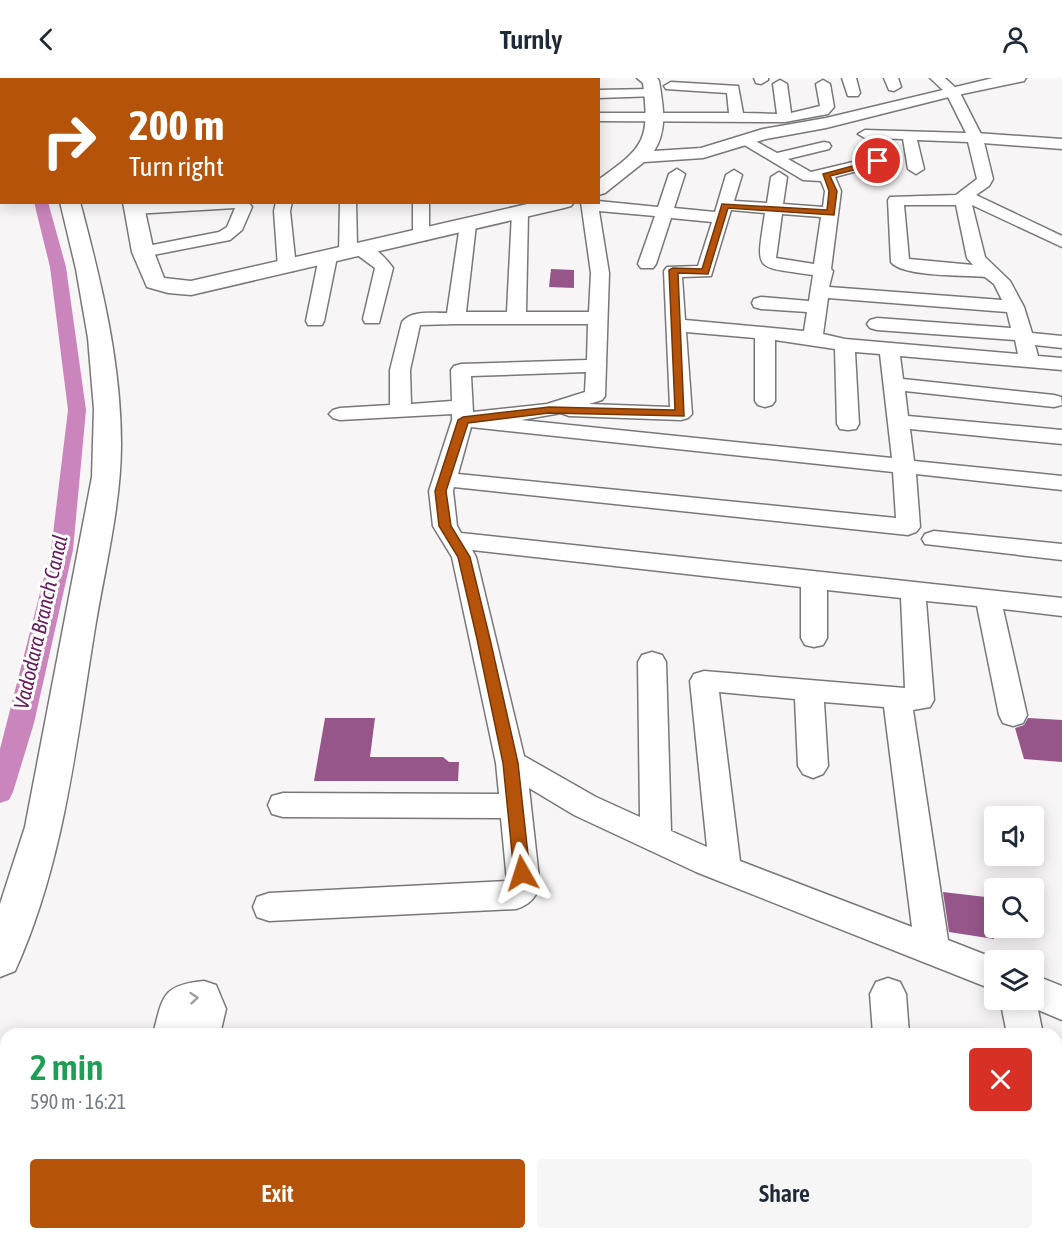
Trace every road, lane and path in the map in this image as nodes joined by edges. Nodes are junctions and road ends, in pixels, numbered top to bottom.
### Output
1 (849, 78) edge
2 (937, 78) edge
3 (1006, 79) edge
4 (671, 82) edge
5 (780, 84) dead end
6 (823, 84) dead end
7 (960, 86) edge
8 (650, 88) edge
9 (853, 93) dead end
10 (600, 94) edge
11 (600, 117) edge
12 (655, 117) junction
13 (737, 117) junction
14 (785, 118) junction
15 (865, 134) dead end
16 (909, 135) junction
17 (976, 138) junction
18 (743, 140) junction
19 (1062, 144) edge
20 (824, 146) dead end
21 (640, 157) junction
22 (775, 158) junction
23 (879, 169) dead end
24 (916, 169) dead end
25 (676, 174) dead end
26 (734, 175) dead end
27 (826, 175) junction
28 (779, 177) dead end
29 (600, 193) edge
30 (964, 197) junction
31 (600, 200) edge
32 (71, 204) edge
33 (198, 204) edge
34 (236, 204) edge
35 (284, 204) edge
36 (348, 204) edge
37 (421, 204) edge
38 (556, 204) edge
39 (593, 204) edge
40 (134, 206) edge
41 (776, 209) junction
42 (664, 212) junction
43 (723, 212) junction
44 (520, 213) junction
45 (831, 213) junction
46 (464, 221) junction
47 (421, 236) junction
48 (1062, 242) edge
49 (143, 252) junction
50 (346, 253) junction
51 (647, 264) dead end
52 (287, 267) junction
53 (824, 271) junction
54 (990, 272) junction
55 (819, 300) junction
56 (761, 303) dead end
57 (1015, 307) junction
58 (456, 318) junction
59 (516, 318) junction
60 (598, 318) junction
61 (372, 319) dead end
62 (315, 321) dead end
63 (878, 324) dead end
64 (676, 325) junction
65 (765, 333) junction
66 (1023, 337) junction
67 (813, 338) junction
68 (1062, 342) edge
69 (845, 345) junction
70 (889, 349) junction
71 (1030, 361) junction
72 (1062, 364) edge
73 (596, 366) junction
74 (893, 384) junction
75 (765, 401) dead end
76 (1053, 401) dead end
77 (549, 410) junction
78 (401, 411) junction
79 (340, 414) dead end
80 (463, 414) junction
81 (898, 421) junction
82 (848, 424) dead end
83 (1062, 437) edge
84 (904, 466) junction
85 (444, 479) junction
86 (1062, 483) edge
87 (934, 538) dead end
88 (453, 540) junction
89 (1062, 552) edge
90 (814, 578) junction
91 (913, 590) junction
92 (988, 599) junction
93 (1062, 607) edge
94 (814, 638) dead end
95 (652, 662) dead end
96 (809, 690) junction
97 (897, 698) junction
98 (1013, 715) dead end
99 (511, 763) junction
100 (813, 766) dead end
101 (283, 805) dead end
102 (515, 806) junction
103 (656, 839) junction
104 (725, 869) junction
105 (269, 907) dead end
106 (932, 948) junction
107 (0, 958) edge
108 (984, 970) edge
109 (888, 994) dead end
110 (1044, 995) edge
111 (1062, 1003) edge
112 (1020, 1010) edge
113 (173, 1028) edge
114 (203, 1028) edge
115 (891, 1028) edge
116 (1024, 1028) edge

1 - 9 street
2 - 7 street
3 - 7 street
4 - 8 street
4 - 13 street
5 - 14 street
6 - 14 street
7 - 17 street
7 - 18 street
8 - 10 street
8 - 12 street
11 - 12 street
12 - 13 street
12 - 21 street
13 - 14 street
15 - 16 street
16 - 17 street
16 - 24 street
17 - 19 street
17 - 30 street
18 - 21 street
18 - 22 street
20 - 22 street
21 - 29 street
22 - 27 street
23 - 27 street
25 - 42 street
26 - 43 street
27 - 45 street
28 - 41 street
30 - 48 street
30 - 54 street
30 - 54 street
31 - 42 street
32 - 107 street
33 - 40 street
34 - 49 street
35 - 52 street
36 - 50 street
37 - 47 street
38 - 44 street
39 - 60 street
40 - 49 street
41 - 43 street
41 - 45 street
41 - 53 street
42 - 43 street
42 - 51 street
43 - 64 street
44 - 46 street
44 - 59 street
45 - 53 street
46 - 47 street
46 - 58 street
47 - 50 street
49 - 52 street
50 - 52 street
50 - 61 street
50 - 62 street
53 - 55 street
54 - 57 street
55 - 56 street
55 - 57 street
55 - 67 street
57 - 66 street
58 - 59 street
58 - 78 street
59 - 60 street
60 - 73 street
63 - 66 street
64 - 65 street
64 - 77 street
65 - 67 street
65 - 75 street
66 - 68 street
66 - 71 street
67 - 69 street
69 - 70 street
69 - 82 street
70 - 71 street
70 - 74 street
71 - 72 street
73 - 77 street
73 - 80 street
74 - 76 street
74 - 81 street
77 - 80 street
78 - 79 street
78 - 80 street
80 - 84 street
80 - 85 street
81 - 83 street
81 - 84 street
84 - 85 street
84 - 86 street
85 - 88 street
87 - 89 street
88 - 90 street
88 - 99 street
90 - 91 street
90 - 94 street
91 - 92 street
91 - 97 street
92 - 93 street
92 - 98 street
95 - 103 street
96 - 97 street
96 - 100 street
96 - 104 street
97 - 106 street
99 - 102 street
99 - 103 street
101 - 102 street
102 - 105 street
103 - 104 street
104 - 106 street
106 - 108 street
109 - 115 street
110 - 111 street
112 - 116 street
113 -> 114 street

